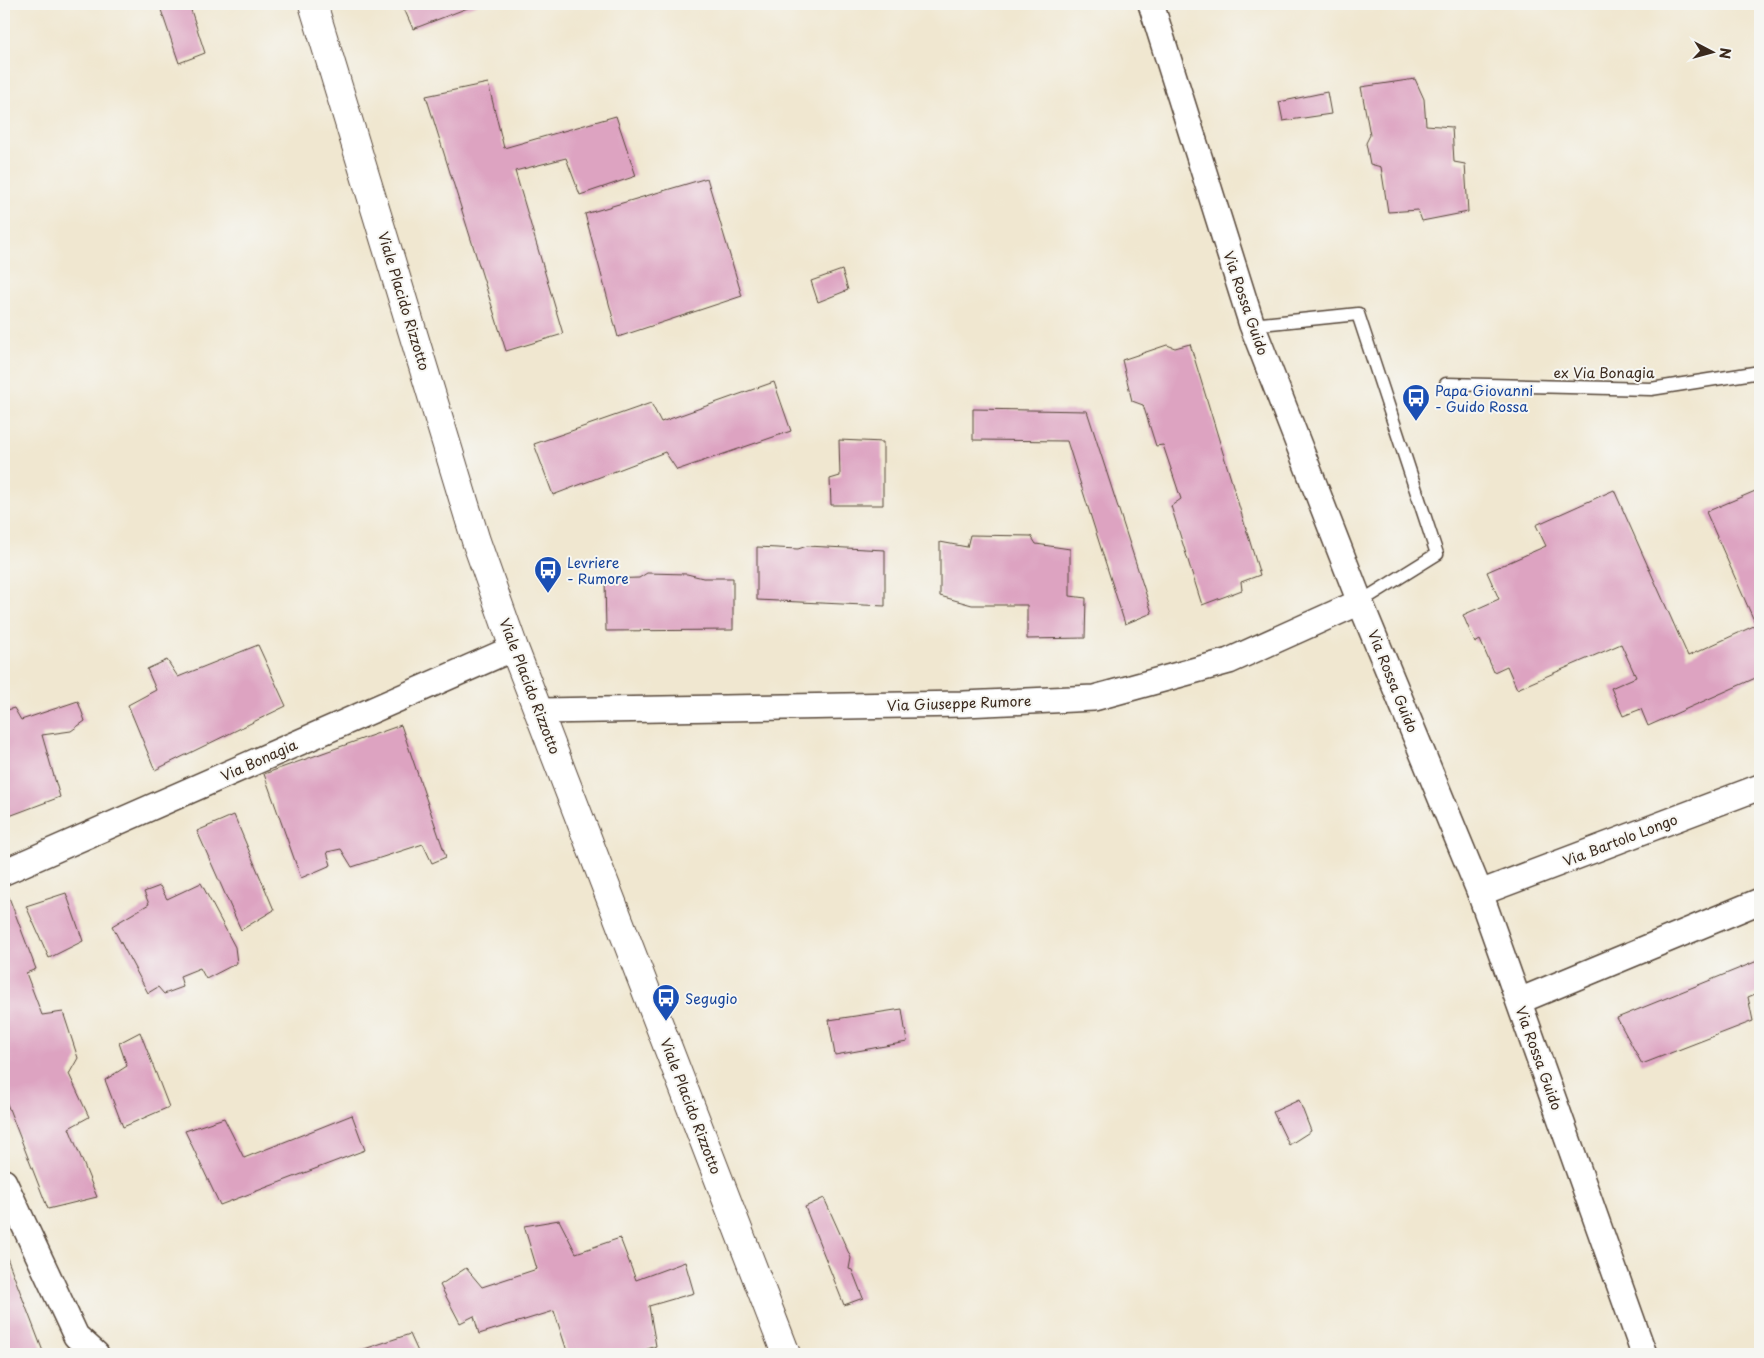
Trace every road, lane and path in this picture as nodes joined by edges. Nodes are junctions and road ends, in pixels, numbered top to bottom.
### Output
1 (313, 4) edge
2 (1151, 4) edge
3 (1252, 325) junction
4 (1760, 372) edge
5 (1446, 384) dead end
6 (1360, 602) junction
7 (514, 648) junction
8 (540, 711) junction
9 (1760, 787) edge
10 (4, 872) edge
11 (1480, 893) junction
12 (1760, 901) edge
13 (1519, 1001) junction
14 (4, 1182) edge
15 (96, 1354) edge
16 (786, 1354) edge
17 (1644, 1354) edge

1 - 7 street, Viale Placido Rizzotto
2 - 3 street, Via Rossa Guido
3 - 6 street, Via Rossa Guido
3 - 6 lane
4 - 5 lane, ex Via Bonagia
6 - 8 street, Via Giuseppe Rumore
6 - 11 street, Via Rossa Guido
7 - 8 street, Viale Placido Rizzotto
7 - 10 street, Via Bonagia
8 - 16 street, Viale Placido Rizzotto
9 - 11 street, Via Bartolo Longo
11 - 13 street, Via Rossa Guido
12 - 13 street
13 - 17 street, Via Rossa Guido
14 - 15 street

